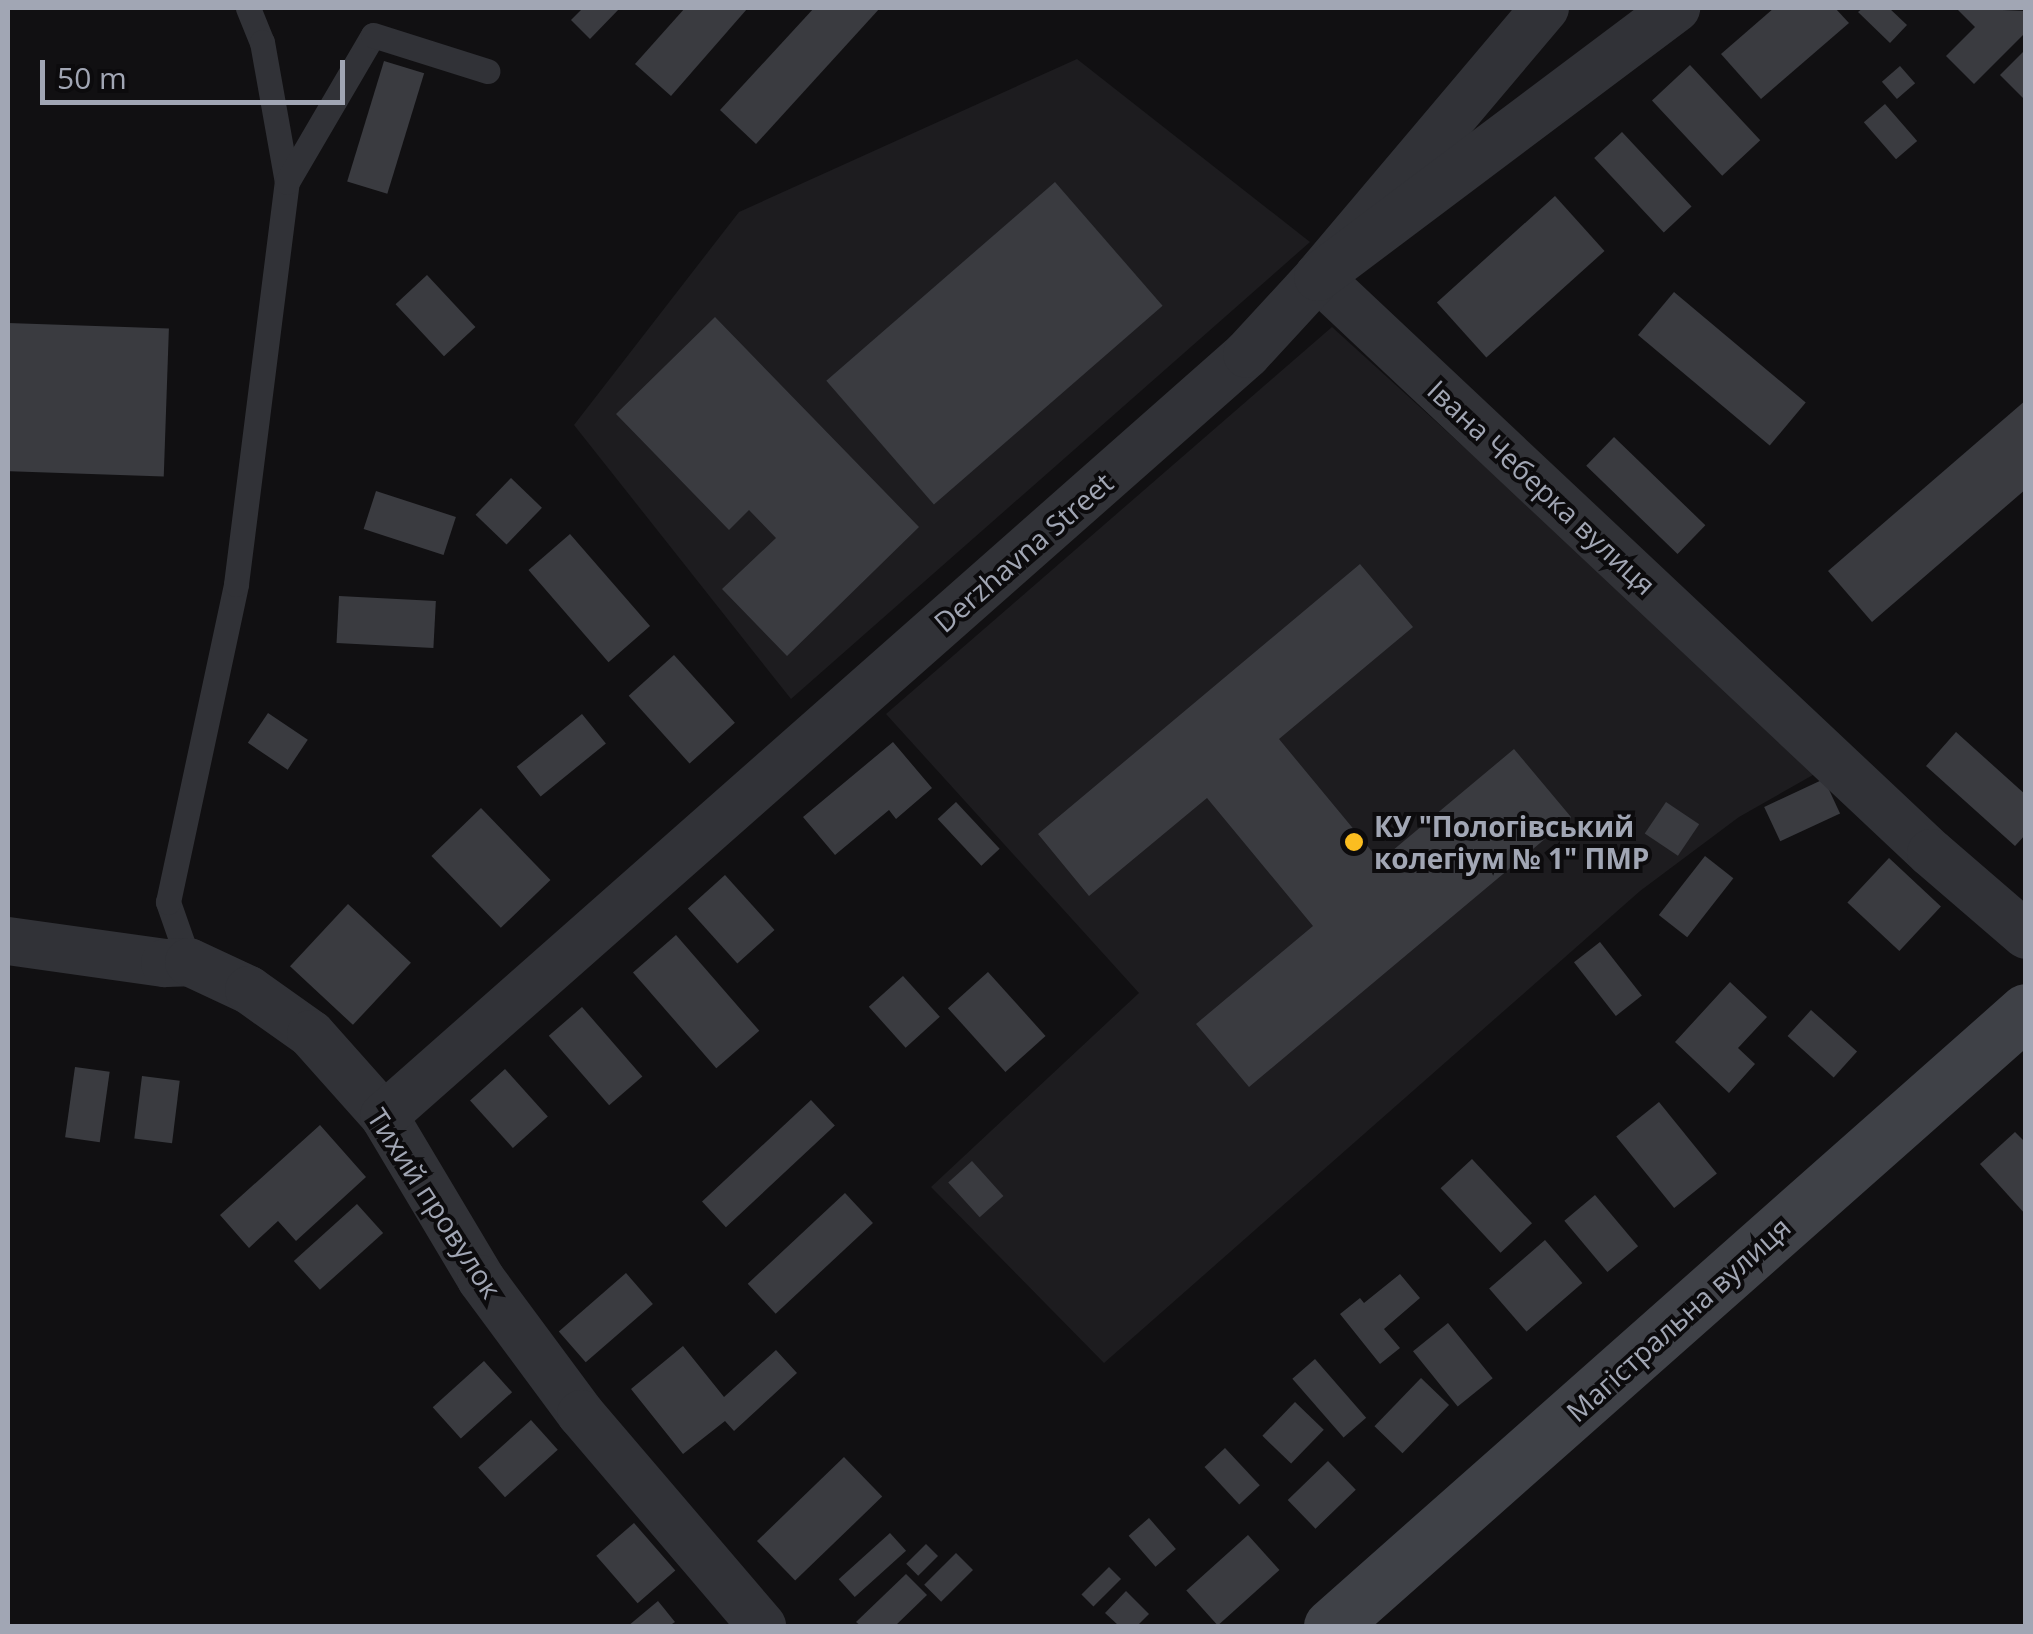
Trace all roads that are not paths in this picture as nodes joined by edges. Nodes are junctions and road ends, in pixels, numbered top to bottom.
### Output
1 (248, 8) edge
2 (1546, 8) edge
3 (1676, 8) edge
4 (487, 71) dead end
5 (287, 182) junction
6 (1318, 277) junction
7 (2026, 935) edge
8 (8, 941) edge
9 (190, 962) junction
10 (2026, 1011) edge
11 (384, 1116) junction
12 (762, 1626) edge
13 (1331, 1626) edge

1 - 5 lane
2 - 6 street
3 - 6 street, Derzhavna Street
4 - 5 lane
5 - 9 lane
6 - 7 street, Івана Чеберка вулиця
6 - 11 street, Derzhavna Street
8 - 9 street, Тихий провулок
9 - 11 street, Тихий провулок
10 - 13 main road, Магістральна вулиця
11 - 12 street, Тихий провулок

